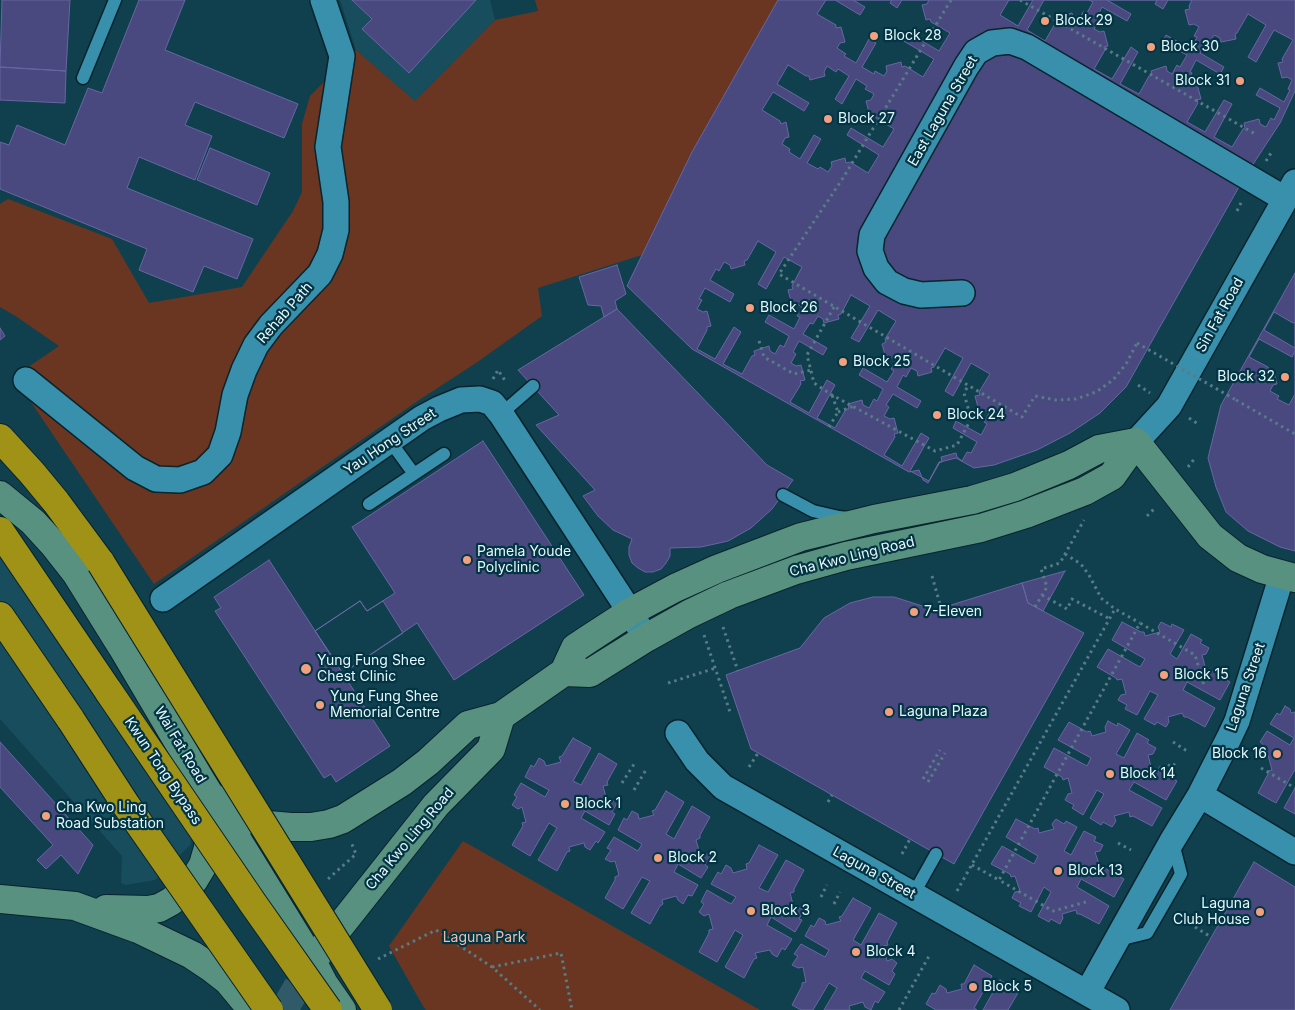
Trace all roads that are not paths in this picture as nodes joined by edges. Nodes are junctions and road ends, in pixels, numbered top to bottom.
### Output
1 (115, 0) edge
2 (323, 0) edge
3 (83, 78) dead end
4 (1290, 191) edge
5 (962, 293) dead end
6 (26, 380) dead end
7 (533, 386) dead end
8 (501, 414) junction
9 (0, 438) edge
10 (390, 441) junction
11 (1136, 442) junction
12 (444, 454) dead end
13 (414, 474) junction
14 (0, 495) edge
15 (783, 495) dead end
16 (369, 504) dead end
17 (874, 519) junction
18 (0, 531) edge
19 (1289, 576) edge
20 (163, 598) dead end
21 (630, 612) junction
22 (0, 616) edge
23 (646, 638) junction
24 (564, 672) junction
25 (501, 716) junction
26 (678, 733) dead end
27 (205, 788) junction
28 (1200, 795) junction
29 (1295, 852) edge
30 (936, 854) dead end
31 (913, 895) junction
32 (0, 900) edge
33 (75, 906) junction
34 (312, 961) junction
35 (1087, 992) junction
36 (252, 1010) edge
37 (269, 1010) edge
38 (328, 1010) edge
39 (342, 1010) edge
40 (378, 1010) edge
41 (1117, 1010) edge

1 - 3 lane
2 - 6 street, Rehab Path
4 - 5 street, East Laguna Street
4 - 11 street, Sin Fat Road
7 - 8 lane
8 - 10 street, Yau Hong Street
8 - 21 street, Yau Hong Street
9 - 40 highway, bridge
10 - 13 lane
10 - 20 street, Yau Hong Street
11 - 17 street
11 - 19 street
11 - 23 street, Cha Kwo Ling Road
12 - 13 lane
13 - 16 lane
14 - 27 street, Wai Fat Road
15 - 17 lane
17 - 21 street
18 - 38 highway, Kwun Tong Bypass, bridge
19 - 28 street, Laguna Street
21 - 23 street, Yau Hong Street
21 - 24 street
22 - 37 highway, bridge
23 - 24 street, Cha Kwo Ling Road
24 - 25 street
25 - 27 street
25 - 34 street, Cha Kwo Ling Road
26 - 31 street, Laguna Street
27 - 33 street
27 - 34 street, Wai Fat Road
28 - 29 street
28 - 35 street, Laguna Street
30 - 31 lane
31 - 35 street, Laguna Street
32 - 33 street
33 - 36 street
34 - 39 street, Wai Fat Road
35 - 41 street, Laguna Street

